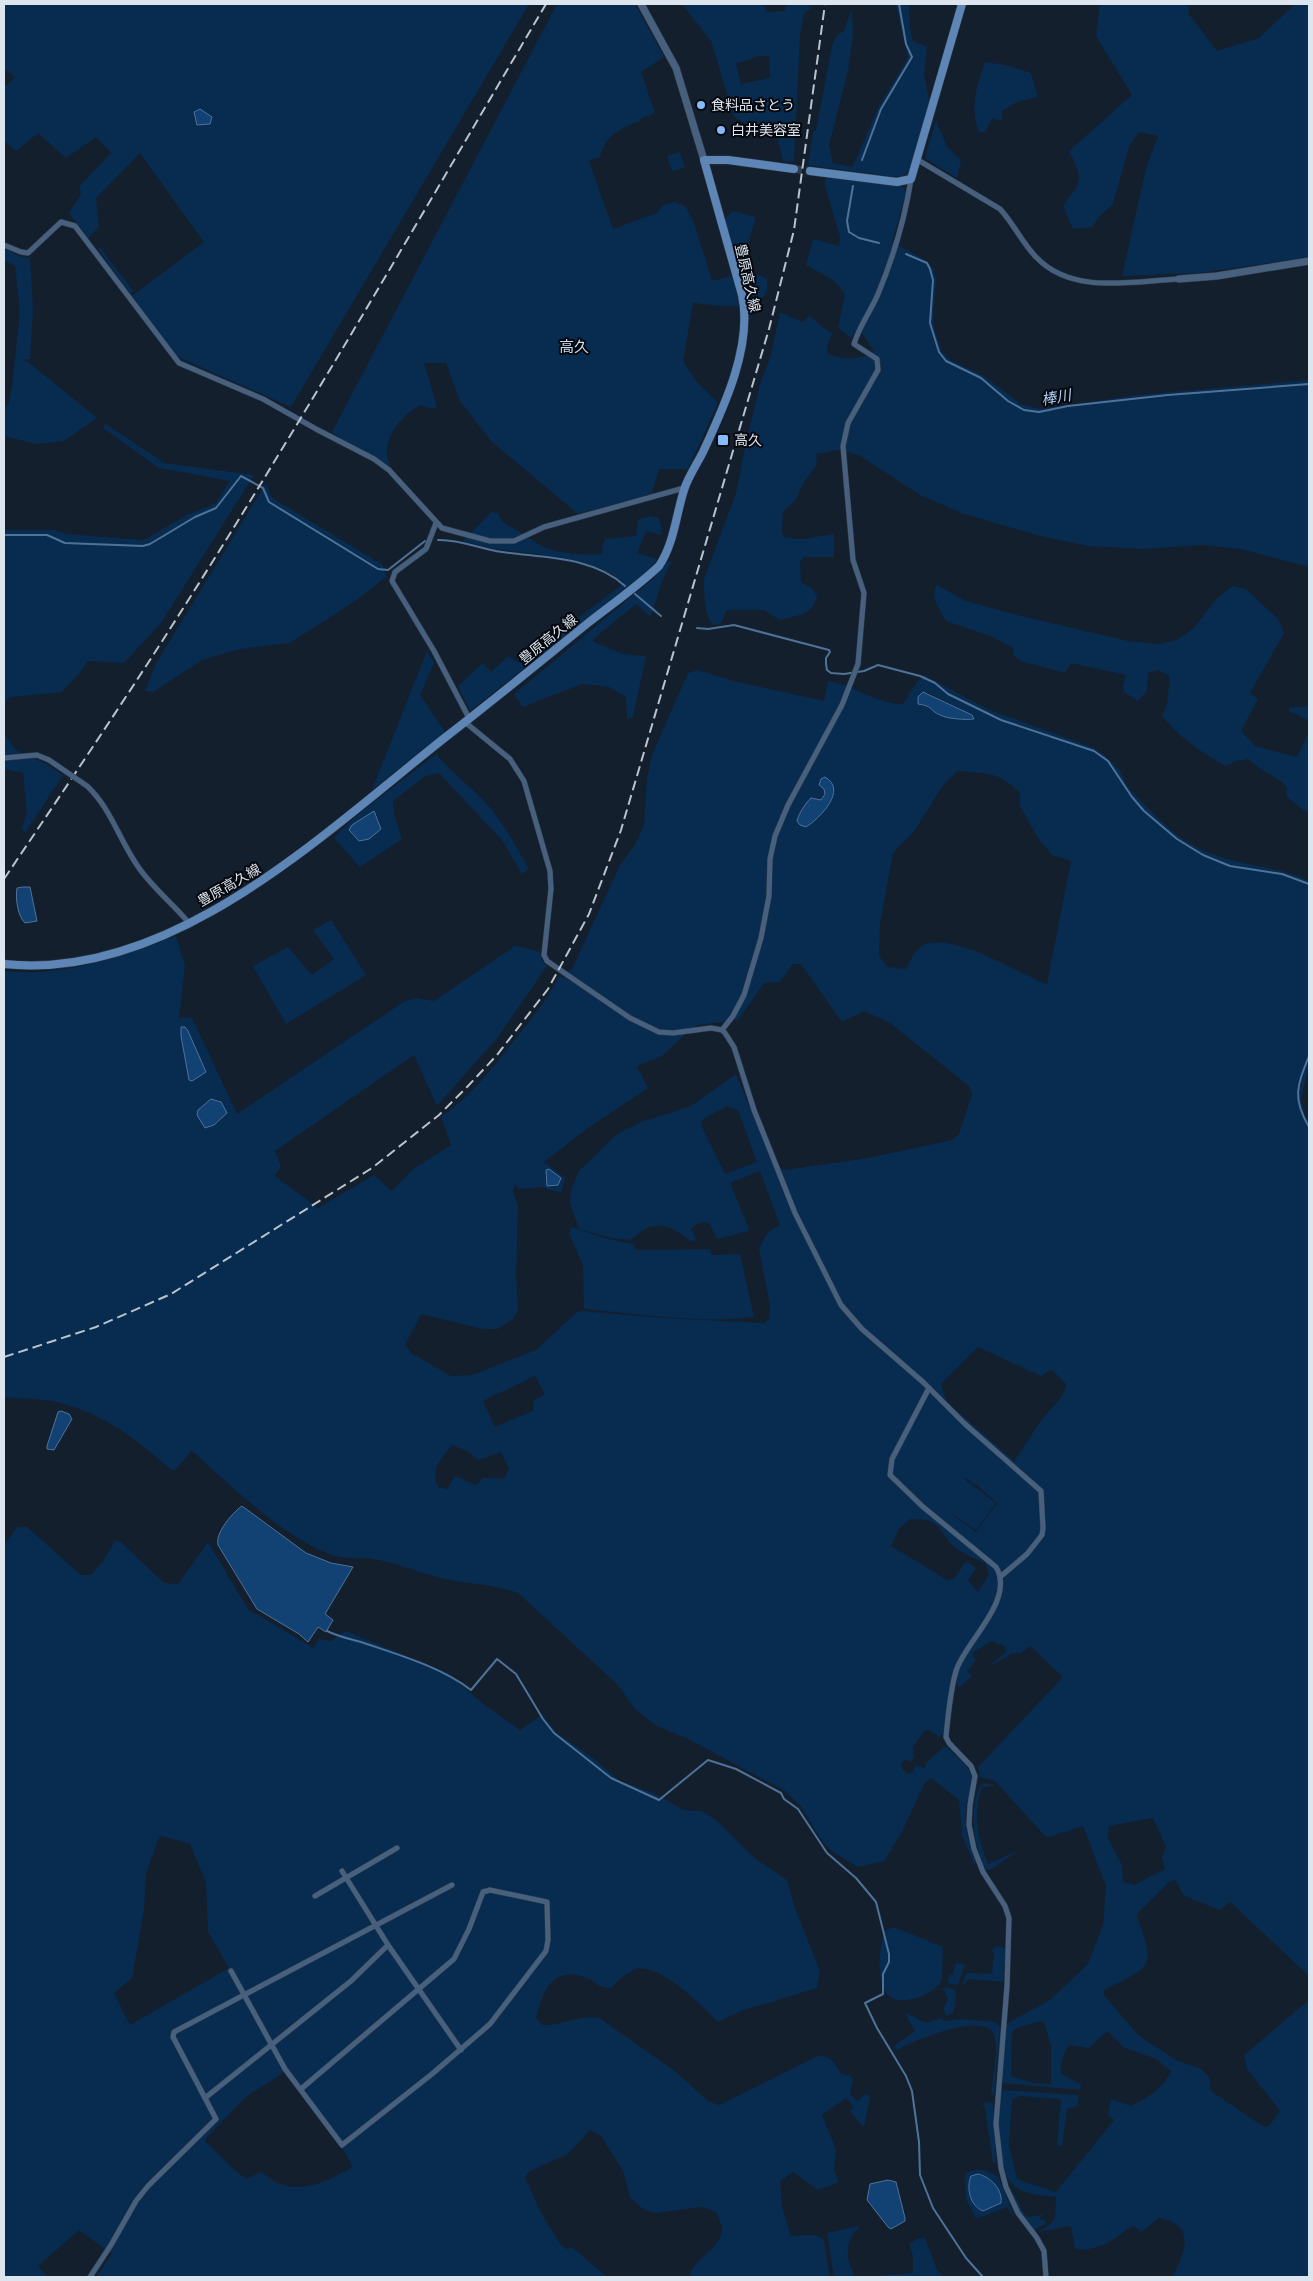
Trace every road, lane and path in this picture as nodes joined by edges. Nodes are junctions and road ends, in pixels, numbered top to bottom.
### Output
1 (641, 4) edge
2 (962, 4) edge
3 (704, 160) junction
4 (918, 160) junction
5 (794, 169) tunnel mouth
6 (810, 171) tunnel mouth
7 (911, 179) junction
8 (4, 245) edge
9 (1309, 261) edge
10 (1179, 279) joint
11 (684, 488) junction
12 (436, 523) junction
13 (468, 721) junction
14 (4, 758) edge
15 (189, 922) junction
16 (4, 964) edge
17 (722, 1030) junction
18 (929, 1388) junction
19 (1000, 1576) junction
20 (397, 1848) dead end
21 (342, 1870) dead end
22 (346, 1878) junction
23 (452, 1885) dead end
24 (315, 1896) dead end
25 (375, 1925) junction
26 (388, 1945) junction
27 (231, 1971) dead end
28 (418, 1989) junction
29 (244, 1995) junction
30 (272, 2044) junction
31 (461, 2050) junction
32 (301, 2089) junction
33 (205, 2098) junction
34 (90, 2277) edge
35 (1046, 2277) edge

1 - 3 street
2 - 4 main road
3 - 5 main road
3 - 11 main road, 豊原高久線
4 - 7 main road
4 - 10 street
6 - 7 main road
7 - 17 street
8 - 12 street
9 - 10 street
11 - 12 street
11 - 13 main road, 豊原高久線
12 - 13 street
13 - 15 main road, 豊原高久線
13 - 17 street
14 - 15 street, bridge
15 - 16 main road, 豊原高久線
17 - 18 street
18 - 19 street
18 - 19 street
19 - 35 street
20 - 22 street
21 - 22 street
22 - 24 street
22 - 25 street
23 - 25 street
25 - 26 street
25 - 29 street
26 - 28 street
26 - 30 street
27 - 29 street
28 - 31 street
28 - 31 street
28 - 32 street
29 - 30 street
29 - 33 street
30 - 32 street
30 - 33 street
31 - 32 street
33 - 34 street

